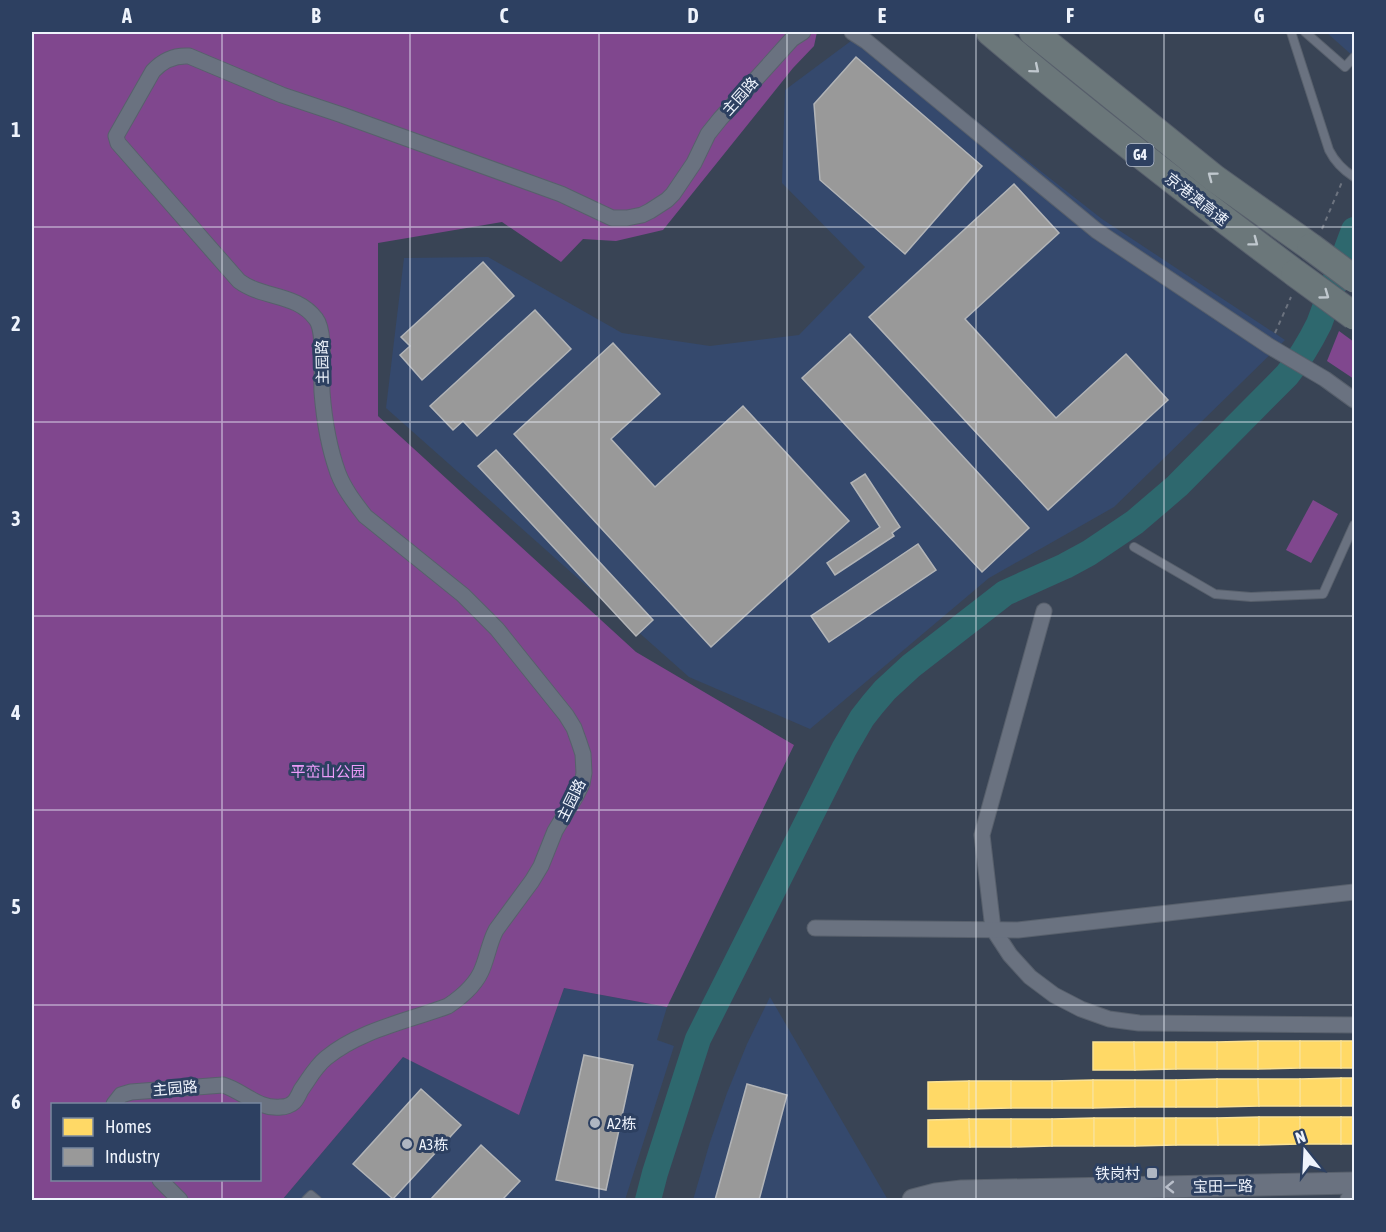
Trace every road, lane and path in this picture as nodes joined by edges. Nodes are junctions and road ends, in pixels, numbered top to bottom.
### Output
1 (852, 32) edge
2 (990, 32) edge
3 (1033, 32) edge
4 (1291, 32) edge
5 (1305, 32) edge
6 (795, 34) edge
7 (1354, 57) edge
8 (1354, 177) edge
9 (1354, 279) edge
10 (1354, 316) edge
11 (1354, 400) edge
12 (1354, 525) edge
13 (1134, 547) dead end
14 (1044, 611) dead end
15 (1354, 892) edge
16 (815, 928) dead end
17 (993, 929) junction
18 (1354, 1025) edge
19 (115, 1103) edge
20 (260, 1103) edge
21 (261, 1104) edge
22 (162, 1181) edge
23 (1354, 1183) edge
24 (180, 1200) edge
25 (306, 1200) edge
26 (317, 1200) edge
27 (913, 1200) edge

1 - 11 street
2 -> 10 highway, 京港澳高速 / G4, bridge
9 -> 3 highway, 京港澳高速 / G4, bridge
4 - 8 lane
5 - 7 lane
6 - 21 street, 主园路
12 - 13 lane
14 - 17 street
15 - 17 street
16 - 17 street
17 - 18 street
19 - 20 street, 主园路
22 - 24 street
23 -> 27 main road, 宝田一路
25 - 26 lane

